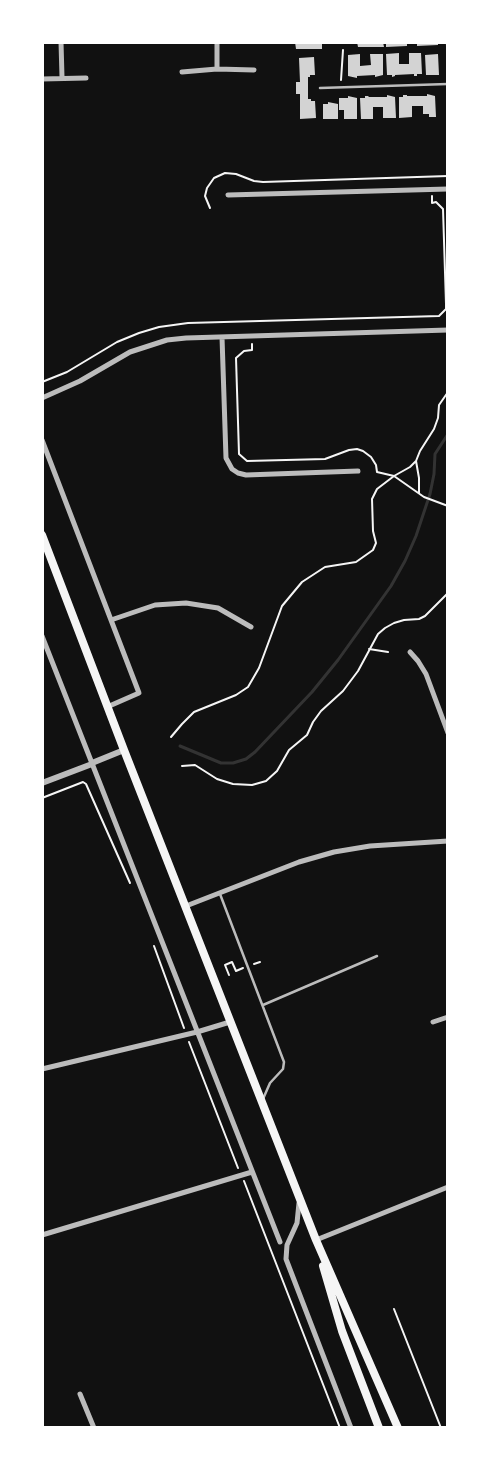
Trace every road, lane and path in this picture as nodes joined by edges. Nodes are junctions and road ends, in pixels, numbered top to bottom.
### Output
1 (61, 42) edge
2 (217, 42) edge
3 (447, 42) edge
4 (343, 50) dead end
5 (448, 58) edge
6 (217, 69) junction
7 (254, 70) dead end
8 (182, 72) dead end
9 (62, 77) junction
10 (86, 78) dead end
11 (42, 79) edge
12 (448, 84) edge
13 (342, 87) junction
14 (320, 88) dead end
15 (432, 176) junction
16 (448, 176) edge
17 (448, 189) edge
18 (432, 190) junction
19 (228, 195) dead end
20 (210, 208) dead end
21 (447, 304) edge
22 (222, 322) dead end
23 (251, 322) junction
24 (448, 330) edge
25 (251, 336) junction
26 (222, 337) junction
27 (448, 392) edge
28 (42, 398) edge
29 (42, 440) edge
30 (416, 461) junction
31 (358, 471) dead end
32 (394, 476) junction
33 (419, 493) junction
34 (448, 506) edge
35 (42, 536) edge
36 (448, 593) edge
37 (111, 620) junction
38 (251, 627) dead end
39 (42, 636) edge
40 (369, 649) junction
41 (388, 652) dead end
42 (410, 652) dead end
43 (107, 707) junction
44 (448, 733) edge
45 (171, 737) dead end
46 (124, 750) junction
47 (92, 764) junction
48 (182, 766) dead end
49 (42, 783) edge
50 (42, 798) edge
51 (448, 841) edge
52 (132, 888) dead end
53 (220, 892) junction
54 (186, 906) junction
55 (152, 939) dead end
56 (377, 956) dead end
57 (260, 962) dead end
58 (248, 966) junction
59 (229, 975) dead end
60 (262, 1005) junction
61 (448, 1016) edge
62 (230, 1022) junction
63 (433, 1022) dead end
64 (197, 1032) junction
65 (187, 1034) junction
66 (42, 1069) edge
67 (262, 1102) junction
68 (252, 1172) junction
69 (242, 1175) junction
70 (448, 1187) edge
71 (299, 1196) junction
72 (42, 1235) edge
73 (316, 1240) junction
74 (280, 1242) dead end
75 (394, 1308) dead end
76 (80, 1394) dead end
77 (94, 1428) edge
78 (340, 1428) edge
79 (351, 1428) edge
80 (379, 1428) edge
81 (398, 1428) edge
82 (441, 1428) edge

1 - 9 street
2 - 6 street
3 - 5 lane
4 - 13 path
6 - 7 street
6 - 8 street
9 - 10 street
9 - 11 street
12 - 13 lane
13 - 14 lane
15 - 16 path
15 - 18 path
15 - 20 path
17 - 18 street
18 - 19 street
18 - 21 path
21 - 23 path
22 - 23 path
23 - 25 path
24 - 25 street
25 - 26 street
25 - 32 path
26 - 28 street
26 - 31 street
27 - 30 path
29 - 37 street
30 - 32 path
30 - 33 path
32 - 33 path
32 - 45 path
33 - 34 path
35 - 43 main road
36 - 40 path
37 - 38 street
37 - 43 street
39 - 47 street
40 - 41 path
40 - 48 path
42 - 44 street
43 - 46 main road
46 - 47 street
46 - 54 main road
47 - 49 street
47 - 64 street
50 - 52 path
51 - 53 street
53 - 54 street
53 - 58 lane
54 - 62 main road
55 - 65 path
56 - 60 lane
57 - 58 path
58 - 59 path
58 - 60 lane
60 - 67 lane
61 - 63 street
62 - 64 street
62 - 67 main road
64 - 65 street
64 - 68 street
65 - 66 street
65 - 69 path
67 - 71 main road
68 - 69 street
68 - 74 street
69 - 72 street
69 - 78 path
70 - 73 street
71 - 73 main road
71 - 79 street
73 - 80 main road
73 - 81 main road
75 - 82 path
76 - 77 street

